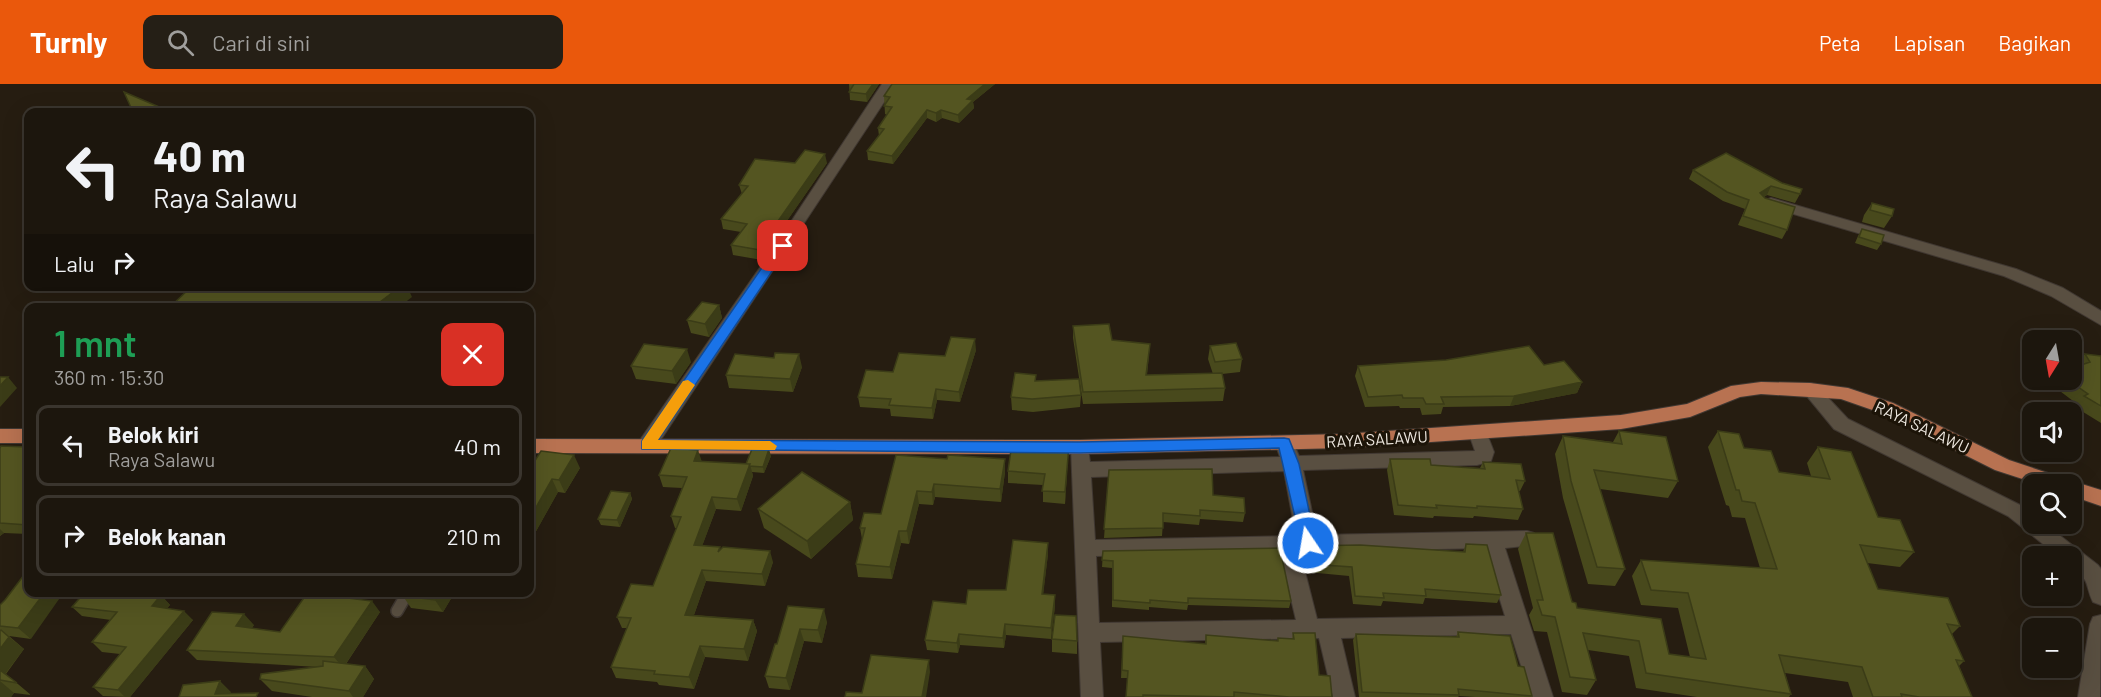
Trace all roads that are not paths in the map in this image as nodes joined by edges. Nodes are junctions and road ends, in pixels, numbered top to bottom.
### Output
1 (889, 84) edge
2 (1766, 202) edge
3 (2101, 319) edge
4 (1810, 389) junction
5 (1478, 434) junction
6 (0, 436) edge
7 (24, 436) edge
8 (1284, 443) junction
9 (647, 445) junction
10 (534, 446) edge
11 (1080, 447) junction
12 (1292, 464) junction
13 (1082, 470) junction
14 (2029, 474) edge
15 (2082, 492) edge
16 (2101, 498) edge
17 (1527, 539) edge
18 (1492, 540) junction
19 (1298, 544) junction
20 (1086, 548) junction
21 (2101, 596) edge
22 (405, 597) edge
23 (397, 611) dead end
24 (2101, 624) edge
25 (1519, 625) junction
26 (1319, 629) junction
27 (1090, 633) junction
28 (1092, 697) edge
29 (1344, 697) edge
30 (1542, 697) edge
31 (2089, 697) edge

1 - 9 street
2 - 3 street
4 - 5 main road, RAYA SALAWU
4 - 14 main road, RAYA SALAWU
4 - 21 street
5 - 8 main road, RAYA SALAWU
5 - 12 street
6 - 7 main road
8 - 11 main road, RAYA SALAWU
8 - 12 street
9 - 10 main road, RAYA SALAWU
9 - 11 main road, RAYA SALAWU
11 - 13 street
12 - 13 street
12 - 19 street
13 - 20 street
15 - 16 main road
17 - 18 street
18 - 19 street
18 - 25 street
19 - 20 street
19 - 26 street
20 - 27 street
22 - 23 lane
24 - 31 street
25 - 26 street
25 - 30 street
26 - 27 street
26 - 29 street
27 - 28 street

